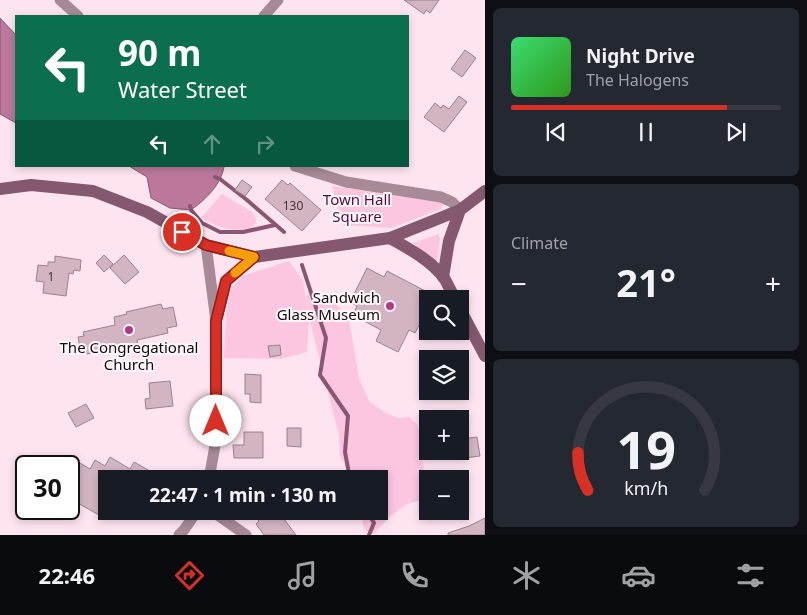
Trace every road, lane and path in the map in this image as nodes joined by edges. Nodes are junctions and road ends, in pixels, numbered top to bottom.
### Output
1 (60, 0) edge
2 (278, 0) edge
3 (77, 15) edge
4 (265, 15) edge
5 (297, 167) edge
6 (0, 190) edge
7 (484, 191) edge
8 (460, 210) junction
9 (390, 238) junction
10 (206, 245) junction
11 (254, 257) junction
12 (443, 277) junction
13 (450, 290) edge
14 (216, 321) junction
15 (469, 327) edge
16 (484, 356) edge
17 (211, 470) edge
18 (190, 520) edge
19 (225, 520) edge
20 (179, 535) edge
21 (246, 535) edge

1 - 3 street
2 - 4 street
5 - 8 street
6 - 10 main road
7 - 8 main road
8 - 9 main road
8 - 12 main road
9 - 11 main road
9 - 12 main road
10 - 11 main road
10 - 14 street
11 - 14 street
12 - 13 main road
14 - 17 street
15 - 16 main road
18 - 20 street
19 - 21 street

